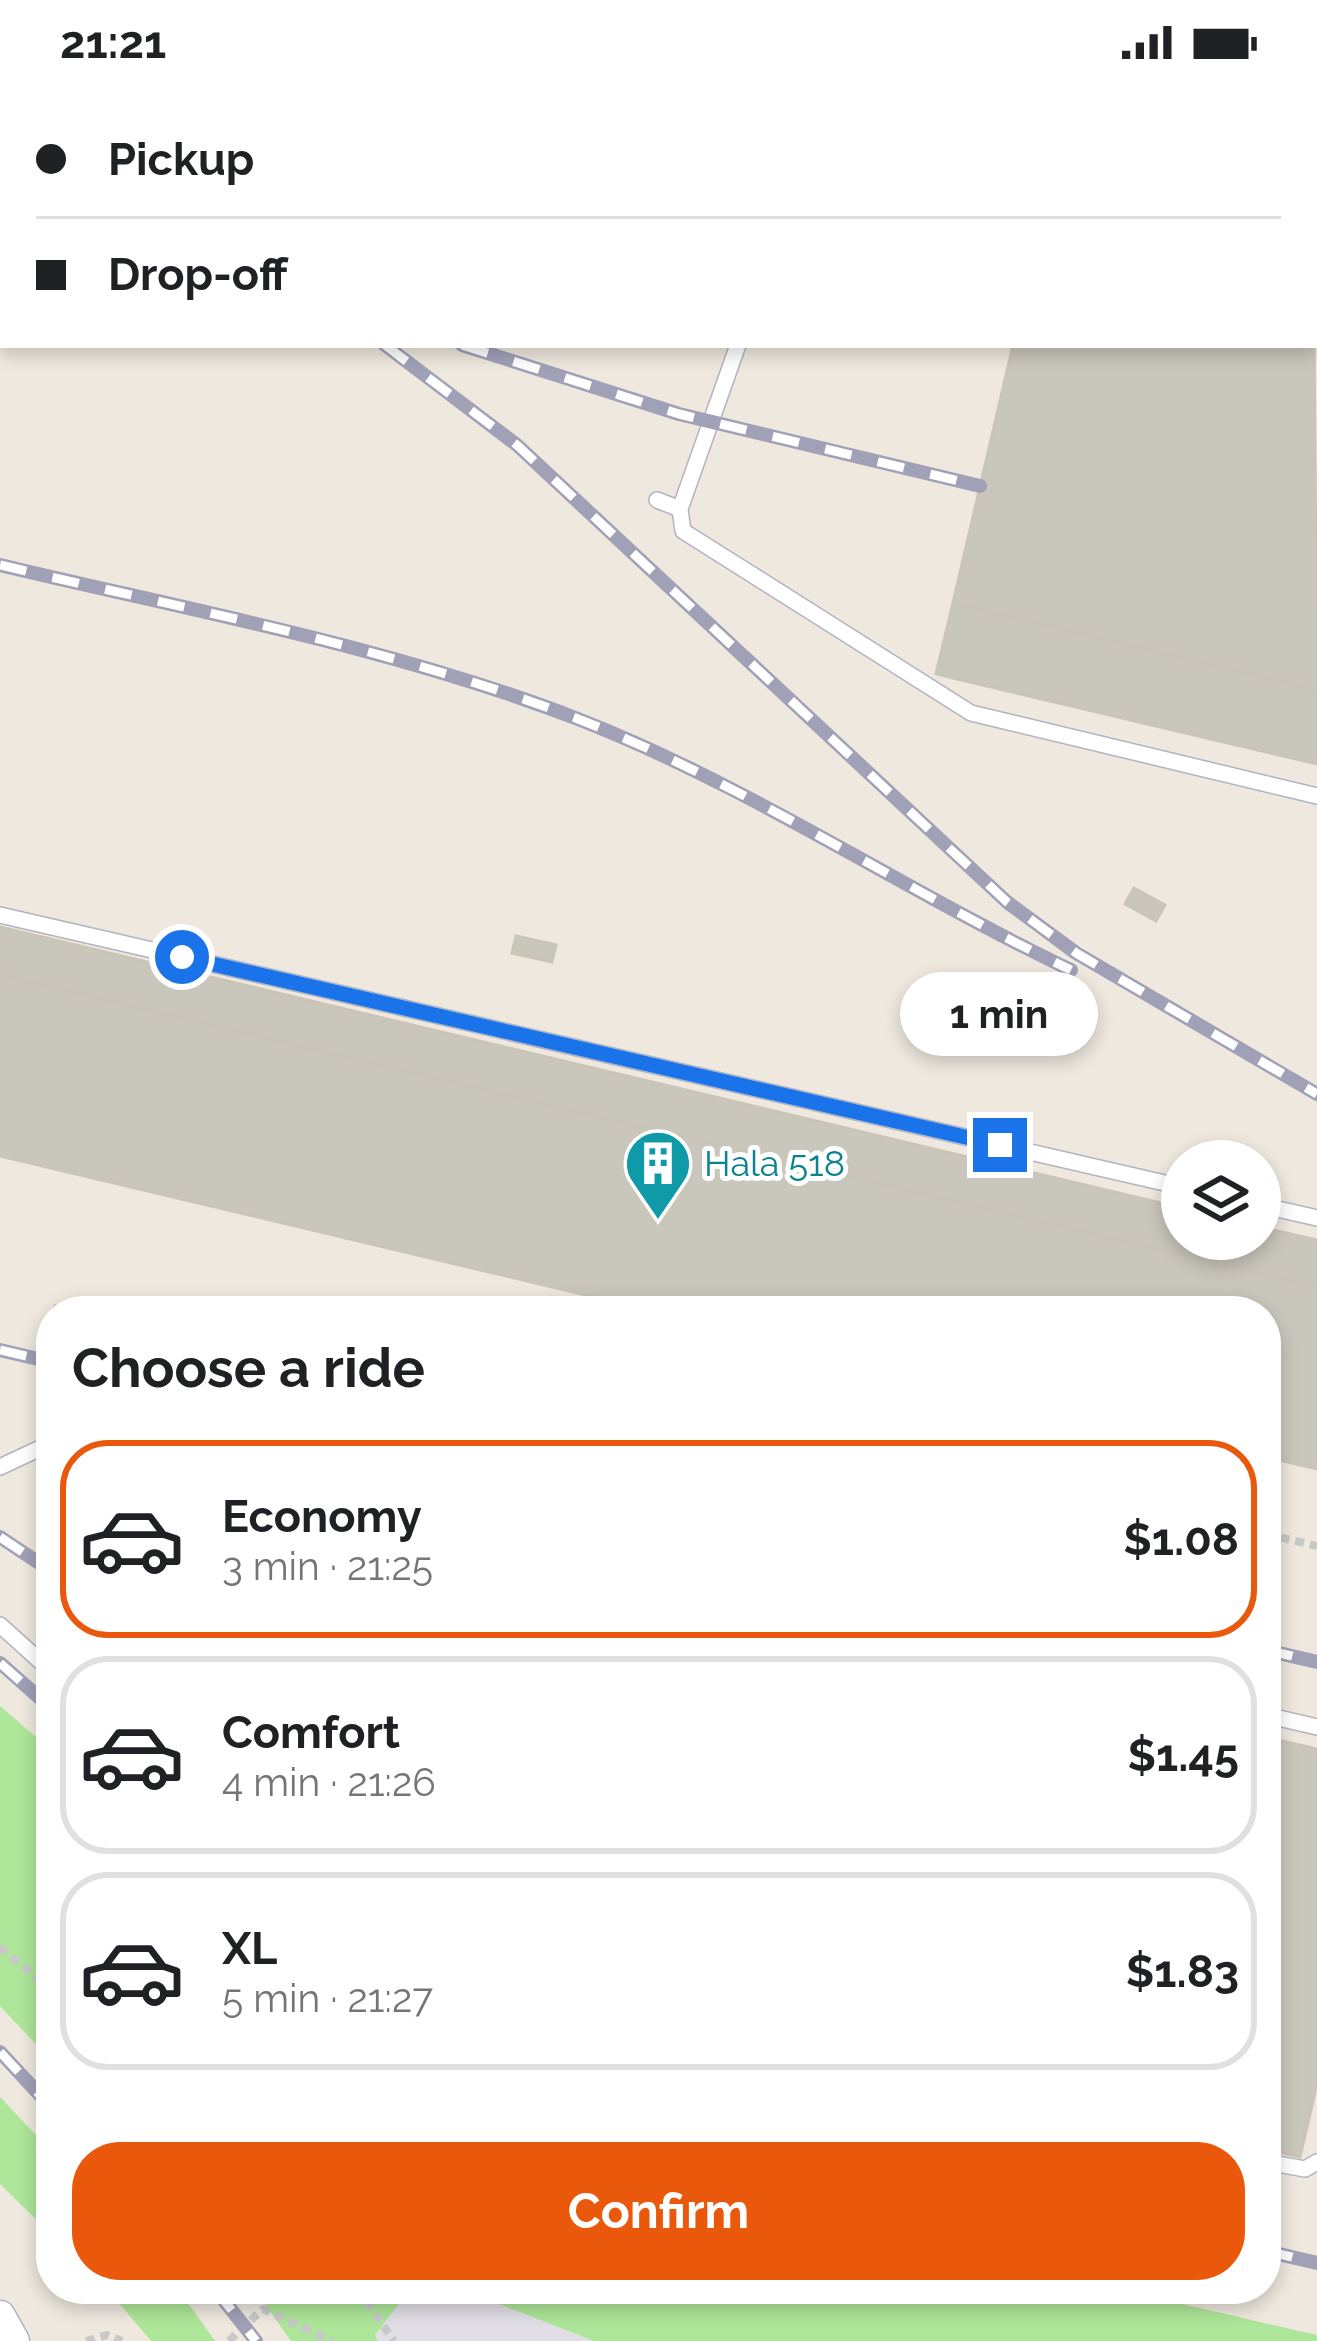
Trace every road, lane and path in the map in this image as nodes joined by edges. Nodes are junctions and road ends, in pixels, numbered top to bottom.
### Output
1 (737, 348) edge
2 (657, 500) dead end
3 (680, 509) junction
4 (1317, 796) edge
5 (0, 915) edge
6 (1161, 1182) edge
7 (1281, 1210) edge
8 (1317, 1218) edge
9 (36, 1450) edge
10 (0, 1467) edge
11 (1281, 1538) edge
12 (1317, 1546) edge
13 (0, 1625) edge
14 (36, 1657) edge
15 (1281, 1719) edge
16 (1317, 1727) edge
17 (0, 1947) edge
18 (36, 1977) edge
19 (1317, 2162) edge
20 (1281, 2165) edge
21 (368, 2304) edge
22 (0, 2316) edge
23 (14, 2341) edge
24 (86, 2341) edge
25 (122, 2341) edge
26 (229, 2341) edge
27 (332, 2341) edge
28 (394, 2341) edge

1 - 3 lane
2 - 3 lane
3 - 4 lane
5 - 6 lane
7 - 8 lane
9 - 10 lane
11 - 12 path
13 - 14 lane
15 - 16 lane
17 - 18 path
19 - 20 lane
21 - 28 path
22 - 23 street
24 - 25 path
26 - 27 path

